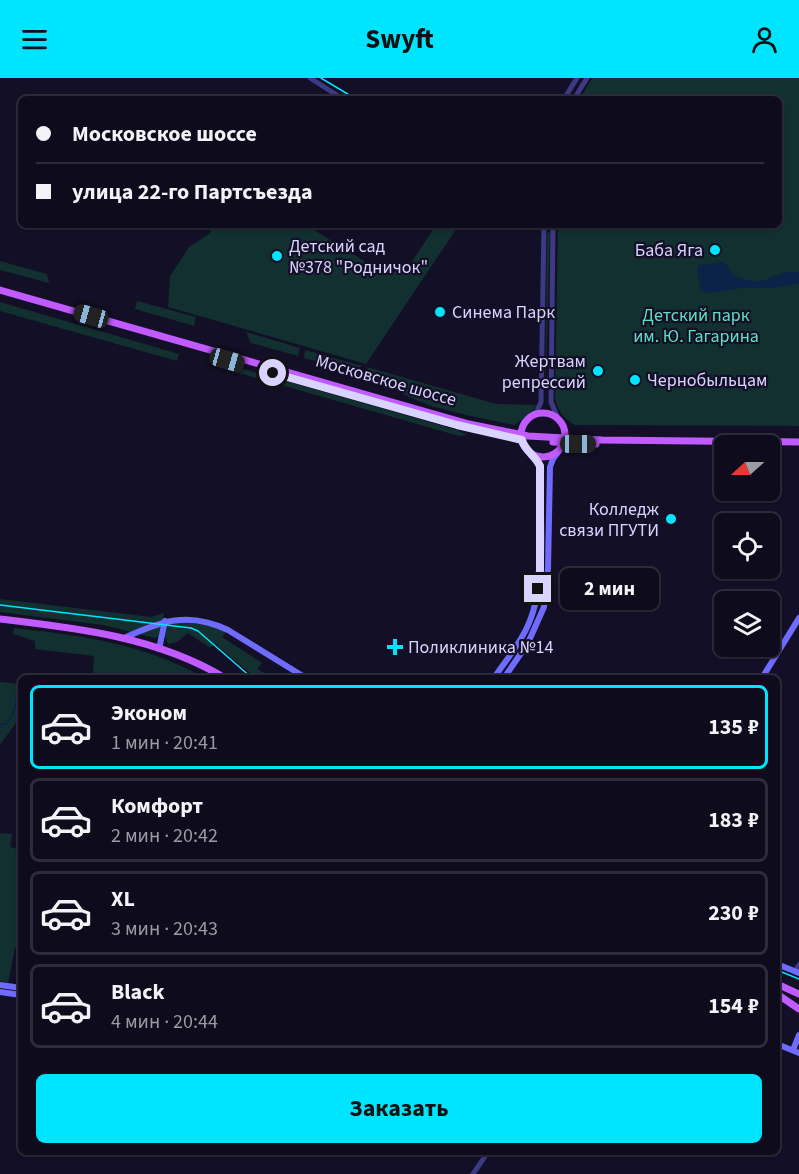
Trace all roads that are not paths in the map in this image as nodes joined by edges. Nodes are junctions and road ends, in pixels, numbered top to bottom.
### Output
1 (310, 78) edge
2 (577, 78) edge
3 (587, 78) edge
4 (338, 96) edge
5 (566, 96) edge
6 (576, 96) edge
7 (544, 228) edge
8 (553, 228) edge
9 (0, 288) edge
10 (0, 295) edge
11 (530, 417) junction
12 (558, 418) junction
13 (521, 436) junction
14 (565, 439) junction
15 (799, 442) edge
16 (714, 445) edge
17 (780, 445) edge
18 (559, 451) junction
19 (533, 456) junction
20 (799, 618) edge
21 (0, 619) edge
22 (165, 621) junction
23 (124, 638) junction
24 (159, 649) junction
25 (219, 675) edge
26 (301, 675) edge
27 (496, 675) edge
28 (506, 675) edge
29 (764, 675) edge
30 (780, 965) edge
31 (799, 965) edge
32 (797, 972) edge
33 (0, 985) edge
34 (780, 985) edge
35 (18, 988) edge
36 (0, 992) edge
37 (799, 994) edge
38 (18, 995) edge
39 (780, 996) edge
40 (789, 1000) junction
41 (799, 1009) edge
42 (799, 1014) edge
43 (799, 1035) edge
44 (780, 1045) edge
45 (796, 1052) edge
46 (486, 1155) edge
47 (473, 1174) edge

1 - 4 street
2 - 5 street
3 - 6 street
7 - 8 street
7 - 11 street
8 - 12 street
9 - 13 main road, Московское шоссе
10 - 13 main road, Московское шоссе
11 - 12 main road
11 - 13 main road
12 - 14 main road
13 - 14 main road, Московское шоссе
13 - 19 main road
14 - 15 main road, Московское шоссе
14 - 16 main road, Московское шоссе
14 - 18 main road
15 - 17 main road, Московское шоссе
18 - 19 main road
18 - 28 main road
19 - 27 main road
20 - 29 main road
21 - 23 main road
22 - 23 main road
22 - 24 main road
22 - 26 main road
23 - 24 main road
24 - 25 main road
30 - 32 main road
31 - 32 street
33 - 35 main road
34 - 37 main road
36 - 38 main road
39 - 40 main road
40 - 41 main road
40 - 42 main road
43 - 45 main road
44 - 45 main road
46 - 47 street

